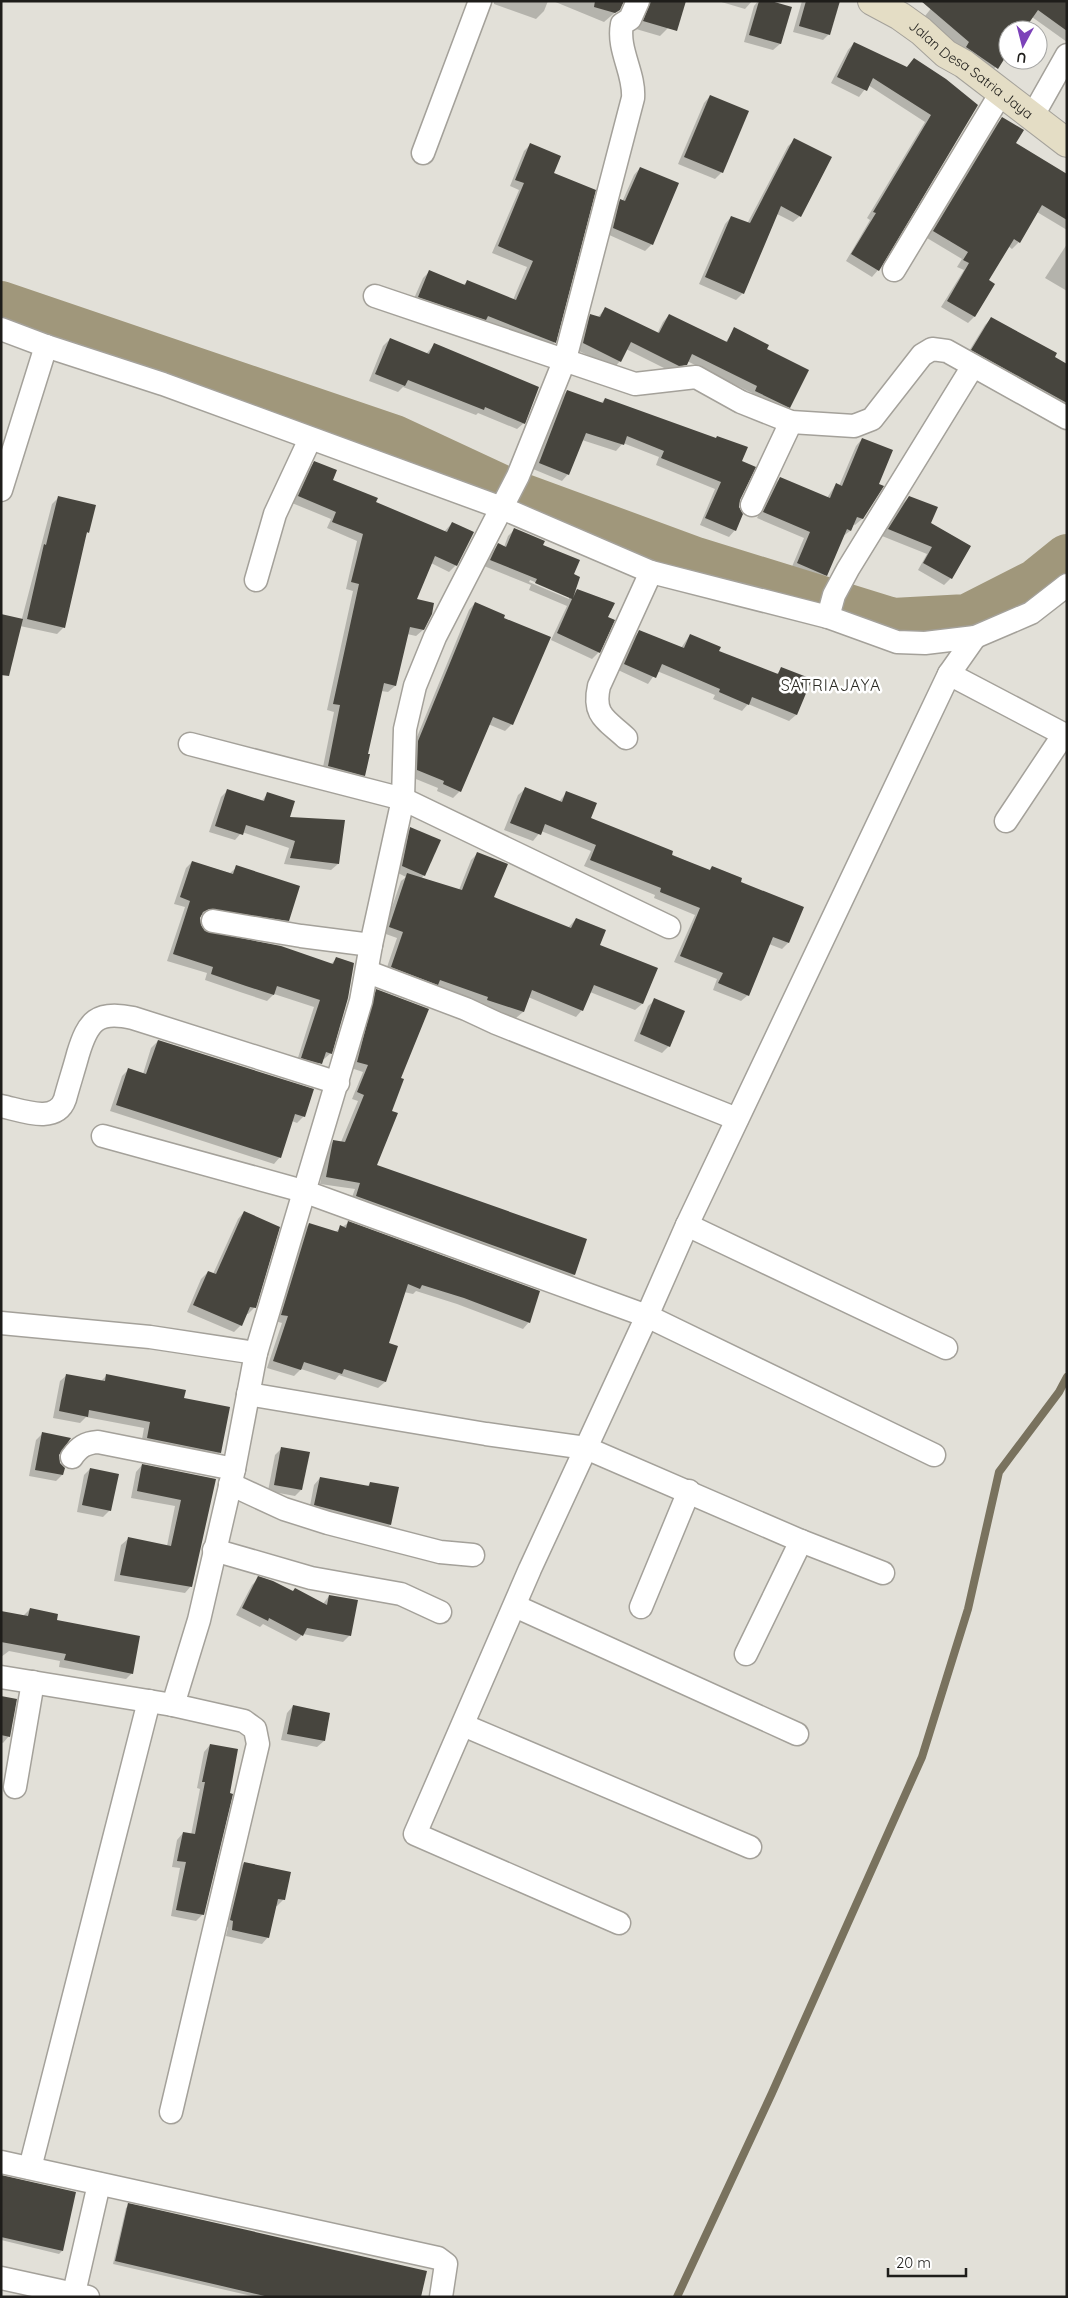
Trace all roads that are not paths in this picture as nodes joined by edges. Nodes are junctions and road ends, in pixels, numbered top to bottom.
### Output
1 (480, 1) edge
2 (638, 1) edge
3 (872, 1) edge
4 (904, 8) edge
5 (1067, 55) edge
6 (1000, 93) junction
7 (1032, 117) junction
8 (1067, 143) edge
9 (423, 153) dead end
10 (894, 270) dead end
11 (375, 296) dead end
12 (1, 330) edge
13 (46, 346) junction
14 (565, 360) junction
15 (973, 366) junction
16 (1067, 418) edge
17 (791, 422) junction
18 (310, 439) junction
19 (1, 490) edge
20 (752, 505) dead end
21 (502, 508) junction
22 (651, 572) junction
23 (256, 580) dead end
24 (1067, 585) edge
25 (828, 617) junction
26 (975, 637) junction
27 (950, 674) junction
28 (1066, 735) edge
29 (626, 738) dead end
30 (190, 744) dead end
31 (403, 799) junction
32 (1006, 821) dead end
33 (213, 921) dead end
34 (670, 927) dead end
35 (371, 945) junction
36 (368, 972) junction
37 (338, 1082) junction
38 (1, 1106) edge
39 (737, 1119) junction
40 (103, 1136) dead end
41 (303, 1191) junction
42 (687, 1225) junction
43 (647, 1316) junction
44 (1, 1323) edge
45 (946, 1348) dead end
46 (256, 1353) junction
47 (248, 1394) junction
48 (586, 1448) junction
49 (934, 1455) dead end
50 (72, 1457) dead end
51 (232, 1477) junction
52 (689, 1491) junction
53 (801, 1541) junction
54 (214, 1550) junction
55 (473, 1555) dead end
56 (883, 1573) dead end
57 (515, 1606) junction
58 (640, 1607) dead end
59 (440, 1612) dead end
60 (746, 1654) dead end
61 (1, 1676) edge
62 (33, 1682) junction
63 (149, 1701) junction
64 (173, 1705) junction
65 (463, 1725) junction
66 (797, 1734) dead end
67 (15, 1788) dead end
68 (750, 1847) dead end
69 (619, 1923) dead end
70 (171, 2112) dead end
71 (1, 2162) edge
72 (30, 2168) junction
73 (99, 2184) junction
74 (1, 2278) edge
75 (81, 2295) edge
76 (441, 2297) edge

1 - 9 street
2 - 14 street
3 - 4 street, Jalan Desa Satria Jaya
4 - 6 street, Jalan Desa Satria Jaya
5 - 7 street
6 - 7 street, Jalan Desa Satria Jaya
6 - 10 street
7 - 8 street, Jalan Desa Satria Jaya
11 - 14 street
12 - 13 street
13 - 18 street
13 - 19 street
14 - 17 street
14 - 21 street
15 - 16 street
15 - 17 street
15 - 25 street
17 - 20 street
18 - 21 street
18 - 23 street
21 - 22 street
21 - 31 street
22 - 25 street
22 - 29 street
24 - 26 street
25 - 26 street
26 - 27 street
27 - 28 street
27 - 39 street
28 - 32 street
30 - 31 street
31 - 34 street
31 - 35 street
33 - 35 street
35 - 36 street
36 - 37 street
36 - 39 street
37 - 38 street
37 - 41 street
39 - 42 street
40 - 41 street
41 - 43 street
41 - 46 street
42 - 43 street
42 - 45 street
43 - 48 street
43 - 49 street
44 - 46 street
46 - 47 street
47 - 48 street
47 - 51 street
48 - 52 street
48 - 57 street
50 - 51 street
51 - 54 street
51 - 55 street
52 - 53 street
52 - 58 street
53 - 56 street
53 - 60 street
54 - 59 street
54 - 64 street
57 - 65 street
57 - 66 street
61 - 62 street
62 - 63 street
62 - 67 street
63 - 64 street
63 - 72 street
64 - 70 street
65 - 68 street
65 - 69 street
71 - 72 street
72 - 73 street
73 - 75 street
73 - 76 street
74 - 75 street

